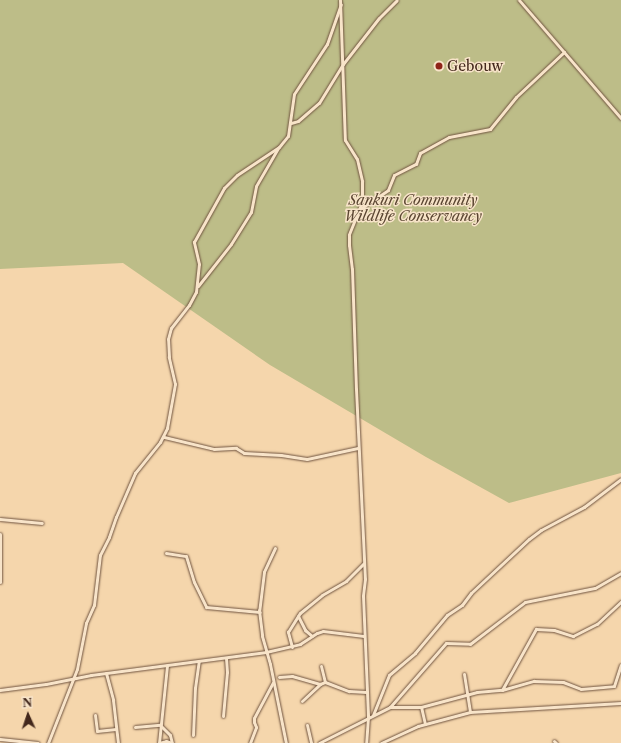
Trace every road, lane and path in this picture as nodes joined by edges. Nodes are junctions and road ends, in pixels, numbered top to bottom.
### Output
1 (340, 0) edge
2 (397, 0) edge
3 (519, 0) edge
4 (341, 4) junction
5 (564, 52) junction
6 (343, 64) junction
7 (621, 118) edge
8 (292, 124) junction
9 (279, 146) junction
10 (360, 209) junction
11 (197, 288) junction
12 (164, 437) junction
13 (358, 448) junction
14 (621, 479) edge
15 (0, 519) edge
16 (42, 523) dead end
17 (0, 534) edge
18 (275, 548) dead end
19 (166, 554) dead end
20 (364, 563) junction
21 (621, 573) edge
22 (0, 582) edge
23 (621, 602) edge
24 (260, 612) junction
25 (298, 616) junction
26 (312, 636) junction
27 (364, 636) junction
28 (292, 647) junction
29 (266, 652) junction
30 (226, 658) junction
31 (199, 662) junction
32 (167, 665) junction
33 (621, 665) edge
34 (321, 666) dead end
35 (106, 673) junction
36 (464, 674) dead end
37 (279, 677) dead end
38 (73, 678) junction
39 (325, 682) junction
40 (273, 683) junction
41 (320, 684) junction
42 (0, 690) edge
43 (502, 690) junction
44 (366, 692) junction
45 (468, 695) junction
46 (302, 701) dead end
47 (621, 703) edge
48 (421, 706) junction
49 (390, 707) junction
50 (470, 712) junction
51 (373, 714) junction
52 (95, 715) dead end
53 (223, 716) dead end
54 (368, 717) junction
55 (425, 724) junction
56 (160, 725) junction
57 (307, 725) dead end
58 (135, 727) dead end
59 (116, 729) junction
60 (193, 735) dead end
61 (0, 739) edge
62 (38, 743) edge
63 (48, 743) edge
64 (118, 743) edge
65 (159, 743) edge
66 (172, 743) edge
67 (250, 743) edge
68 (286, 743) edge
69 (311, 743) edge
70 (319, 743) edge
71 (366, 743) edge
72 (381, 743) edge

1 - 4 street
2 - 6 street
3 - 5 street
4 - 6 street
4 - 8 street
5 - 7 street
5 - 10 street
6 - 8 street
6 - 10 street
8 - 9 street
9 - 11 street
9 - 11 street
10 - 13 street
11 - 12 street
12 - 13 street
12 - 38 street
13 - 20 street
14 - 51 street
15 - 16 street
17 - 22 street
18 - 24 street
19 - 24 street
20 - 25 street
20 - 27 street
21 - 49 street
23 - 43 street
24 - 29 street
25 - 26 street
25 - 28 street
26 - 27 street
26 - 28 street
27 - 44 street
28 - 29 street
29 - 30 street
29 - 40 street
30 - 31 street
30 - 53 street
31 - 32 street
31 - 60 street
32 - 35 street
32 - 56 street
33 - 43 street
34 - 39 street
35 - 38 street
35 - 59 street
36 - 45 street
37 - 41 street
38 - 42 street
38 - 63 street
39 - 41 street
39 - 44 street
40 - 67 street
40 - 68 street
41 - 46 street
43 - 45 street
44 - 54 street
45 - 48 street
45 - 50 street
47 - 50 street
48 - 49 street
48 - 55 street
49 - 51 street
50 - 55 street
51 - 54 street
52 - 59 street
54 - 70 street
54 - 71 street
55 - 72 street
56 - 58 street
56 - 65 street
56 - 66 street
57 - 69 street
59 - 64 street
61 - 62 street
65 - 66 street

